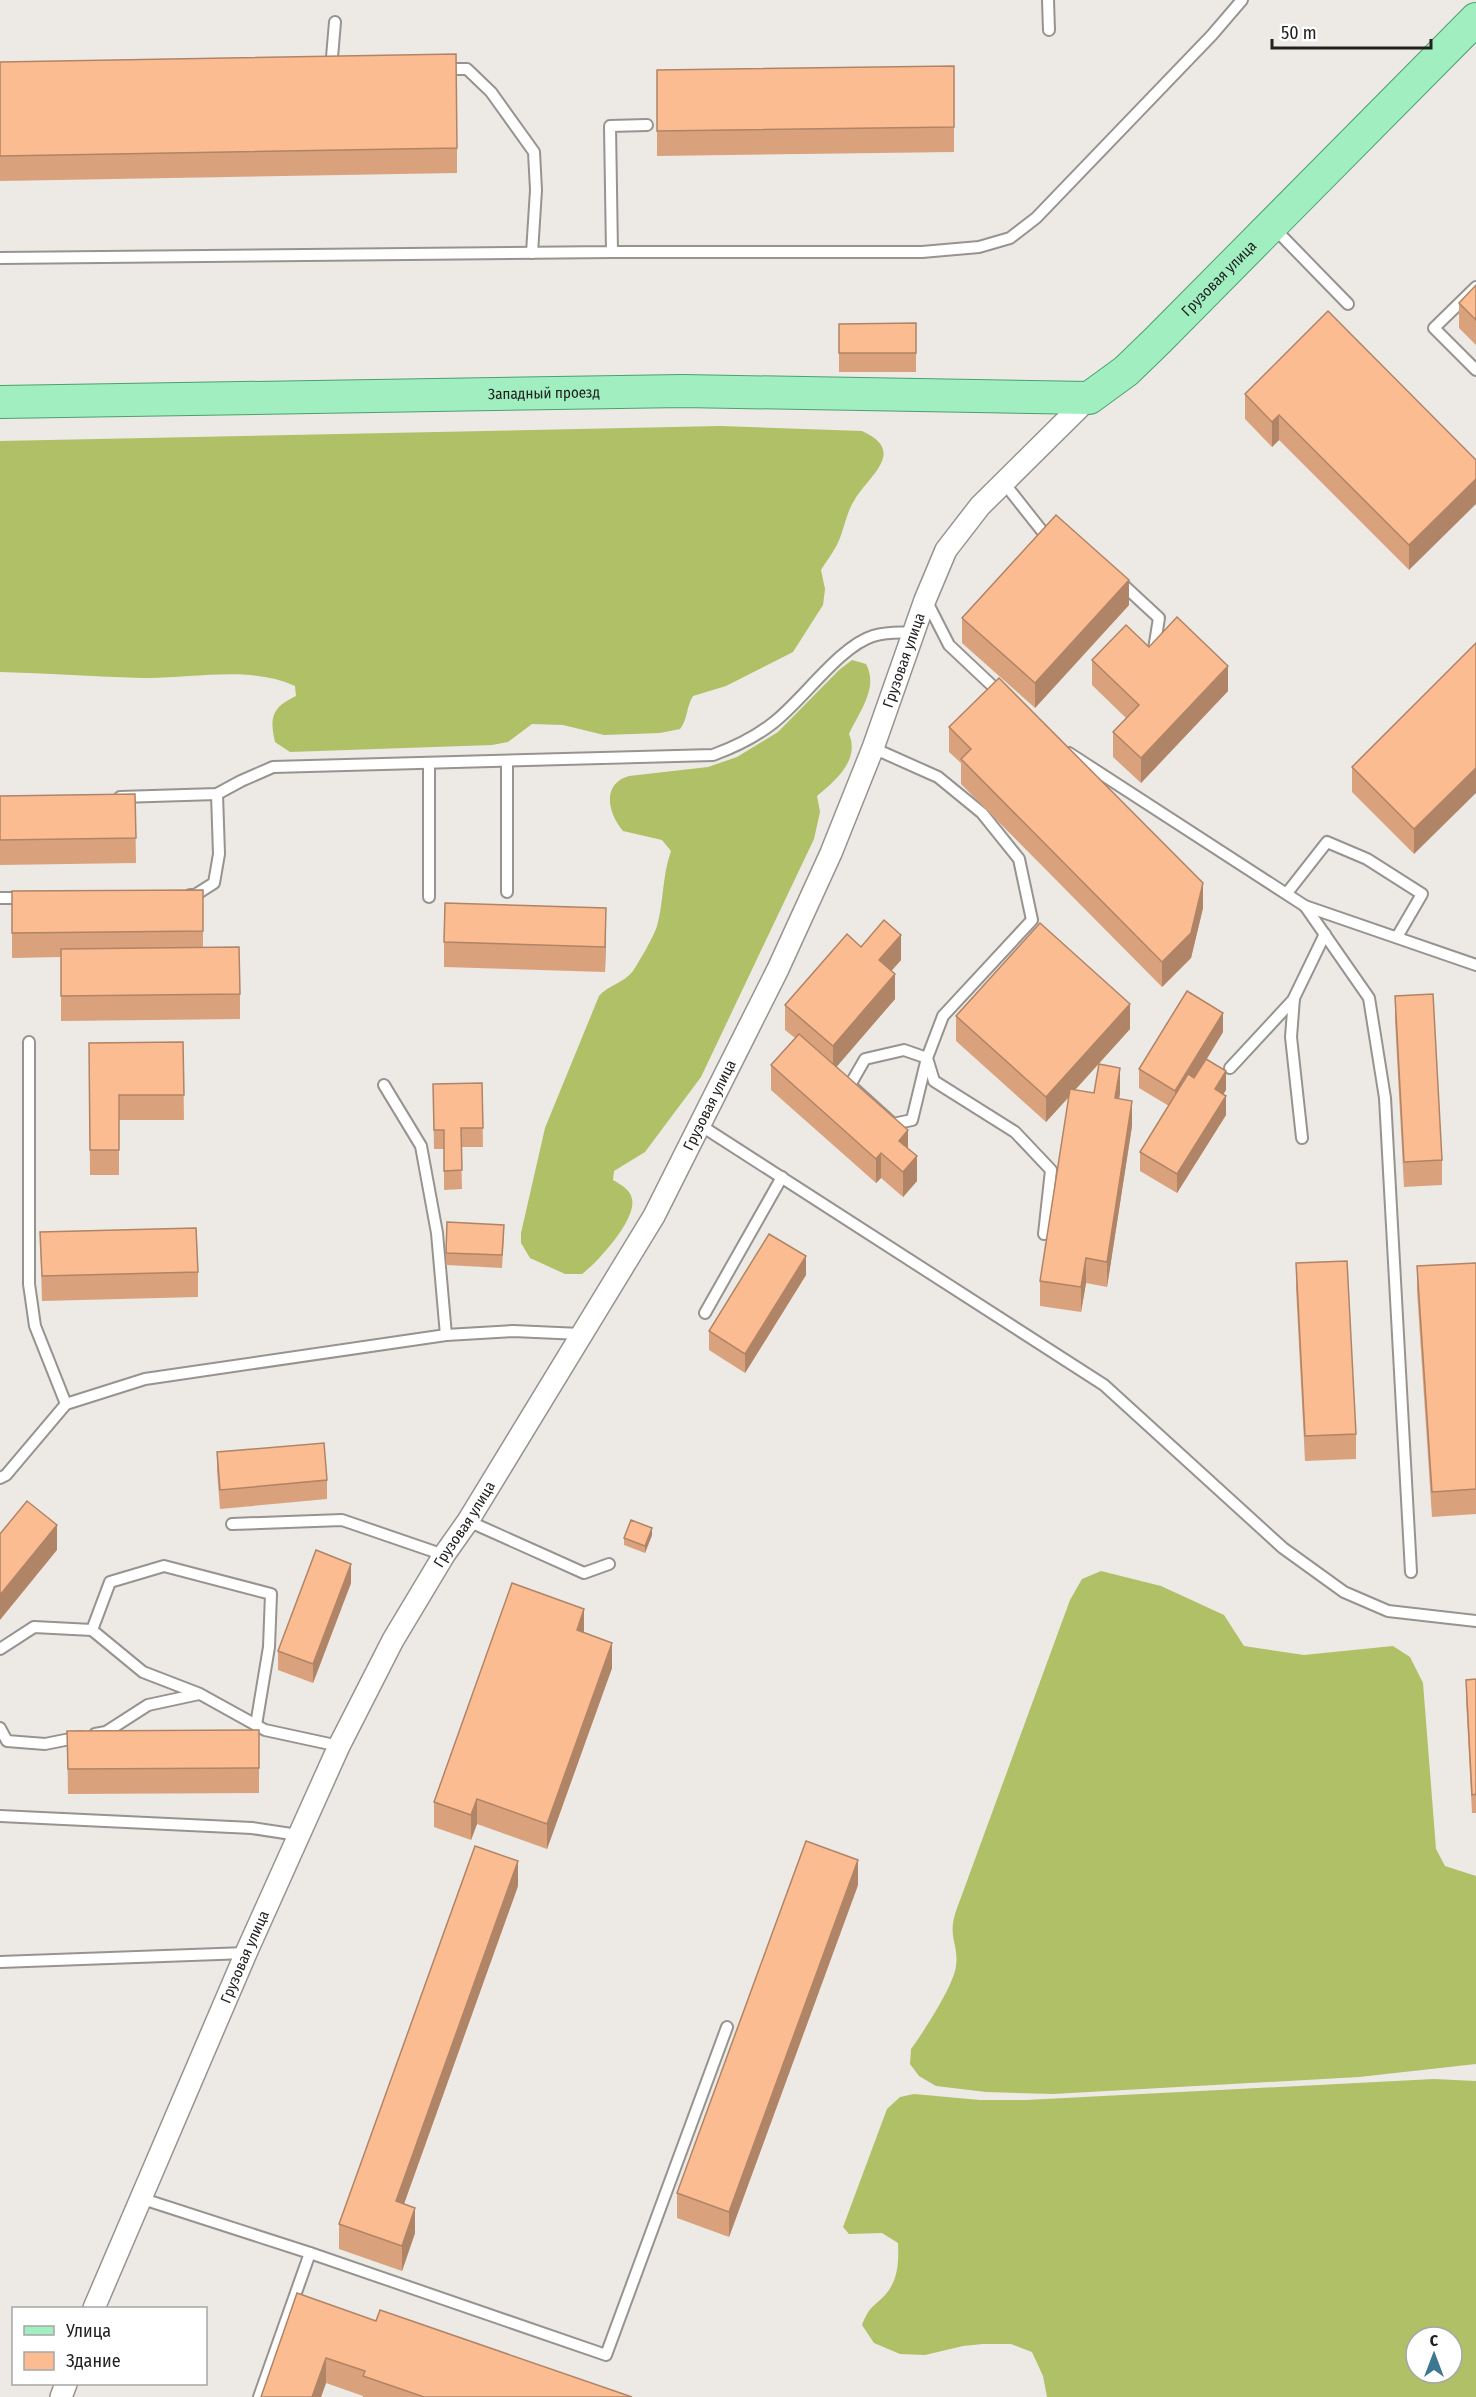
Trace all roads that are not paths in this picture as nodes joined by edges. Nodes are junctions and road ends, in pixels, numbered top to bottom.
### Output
1 (1048, 0) edge
2 (1242, 0) edge
3 (1476, 19) edge
4 (335, 22) dead end
5 (1049, 30) dead end
6 (433, 69) edge
7 (319, 70) edge
8 (647, 125) dead end
9 (1270, 224) junction
10 (612, 252) junction
11 (532, 253) junction
12 (0, 258) edge
13 (1476, 286) edge
14 (1348, 304) dead end
15 (1476, 370) edge
16 (1089, 398) junction
17 (0, 402) edge
18 (1004, 483) junction
19 (1068, 534) edge
20 (1109, 572) edge
21 (925, 600) junction
22 (914, 633) junction
23 (1154, 649) edge
24 (1006, 699) edge
25 (1058, 744) edge
26 (873, 748) junction
27 (507, 761) junction
28 (429, 763) junction
29 (217, 794) junction
30 (103, 798) edge
31 (507, 892) dead end
32 (1287, 893) junction
33 (175, 895) edge
34 (429, 897) dead end
35 (0, 898) edge
36 (31, 898) edge
37 (1305, 906) junction
38 (1325, 934) junction
39 (1397, 937) junction
40 (1476, 965) edge
41 (1294, 998) junction
42 (29, 1042) dead end
43 (927, 1058) junction
44 (1230, 1068) dead end
45 (384, 1085) dead end
46 (700, 1125) junction
47 (1302, 1138) dead end
48 (782, 1177) junction
49 (1044, 1234) dead end
50 (705, 1313) dead end
51 (581, 1334) junction
52 (446, 1335) junction
53 (66, 1404) junction
54 (0, 1478) edge
55 (468, 1521) junction
56 (232, 1524) dead end
57 (444, 1554) junction
58 (609, 1564) dead end
59 (1411, 1572) dead end
60 (1476, 1621) edge
61 (92, 1630) junction
62 (0, 1649) edge
63 (200, 1694) junction
64 (256, 1725) junction
65 (0, 1728) edge
66 (339, 1746) junction
67 (0, 1816) edge
68 (298, 1835) junction
69 (246, 1953) junction
70 (0, 1962) edge
71 (728, 2027) dead end
72 (143, 2199) junction
73 (310, 2253) junction
74 (94, 2307) edge
75 (259, 2397) edge

1 - 5 lane
2 - 10 lane
3 - 9 main road, Грузовая улица
4 - 7 lane
6 - 11 lane
8 - 10 lane
9 - 14 lane
9 - 16 main road, Грузовая улица
10 - 11 lane
11 - 12 lane
13 - 15 lane
16 - 17 main road, Западный проезд
16 - 18 street, Грузовая улица
18 - 19 lane
18 - 21 street, Грузовая улица
20 - 23 lane
21 - 22 street, Грузовая улица
21 - 24 lane
22 - 26 street, Грузовая улица
22 - 27 lane
25 - 32 lane
26 - 43 lane
26 - 46 street, Грузовая улица
27 - 28 lane
27 - 31 lane
28 - 29 lane
28 - 34 lane
29 - 30 lane
29 - 33 lane
32 - 37 lane
32 - 39 lane
35 - 36 lane
37 - 38 lane
37 - 39 lane
38 - 41 lane
38 - 59 lane
39 - 40 lane
41 - 44 lane
41 - 47 lane
42 - 53 lane
43 - 43 lane
43 - 49 lane
45 - 52 lane
46 - 48 lane
46 - 51 street, Грузовая улица
48 - 50 lane
48 - 60 lane
51 - 52 lane
51 - 55 street, Грузовая улица
52 - 53 lane
53 - 54 lane
55 - 57 street, Грузовая улица
55 - 58 lane
56 - 57 lane
57 - 66 street, Грузовая улица
61 - 62 lane
61 - 63 lane
61 - 64 lane
63 - 64 lane
63 - 65 lane
64 - 66 lane
66 - 68 street, Грузовая улица
67 - 68 lane
68 - 69 street, Грузовая улица
69 - 70 lane
69 - 72 street, Грузовая улица
71 - 73 lane
72 - 73 lane
72 - 74 street, Грузовая улица
73 - 75 lane

